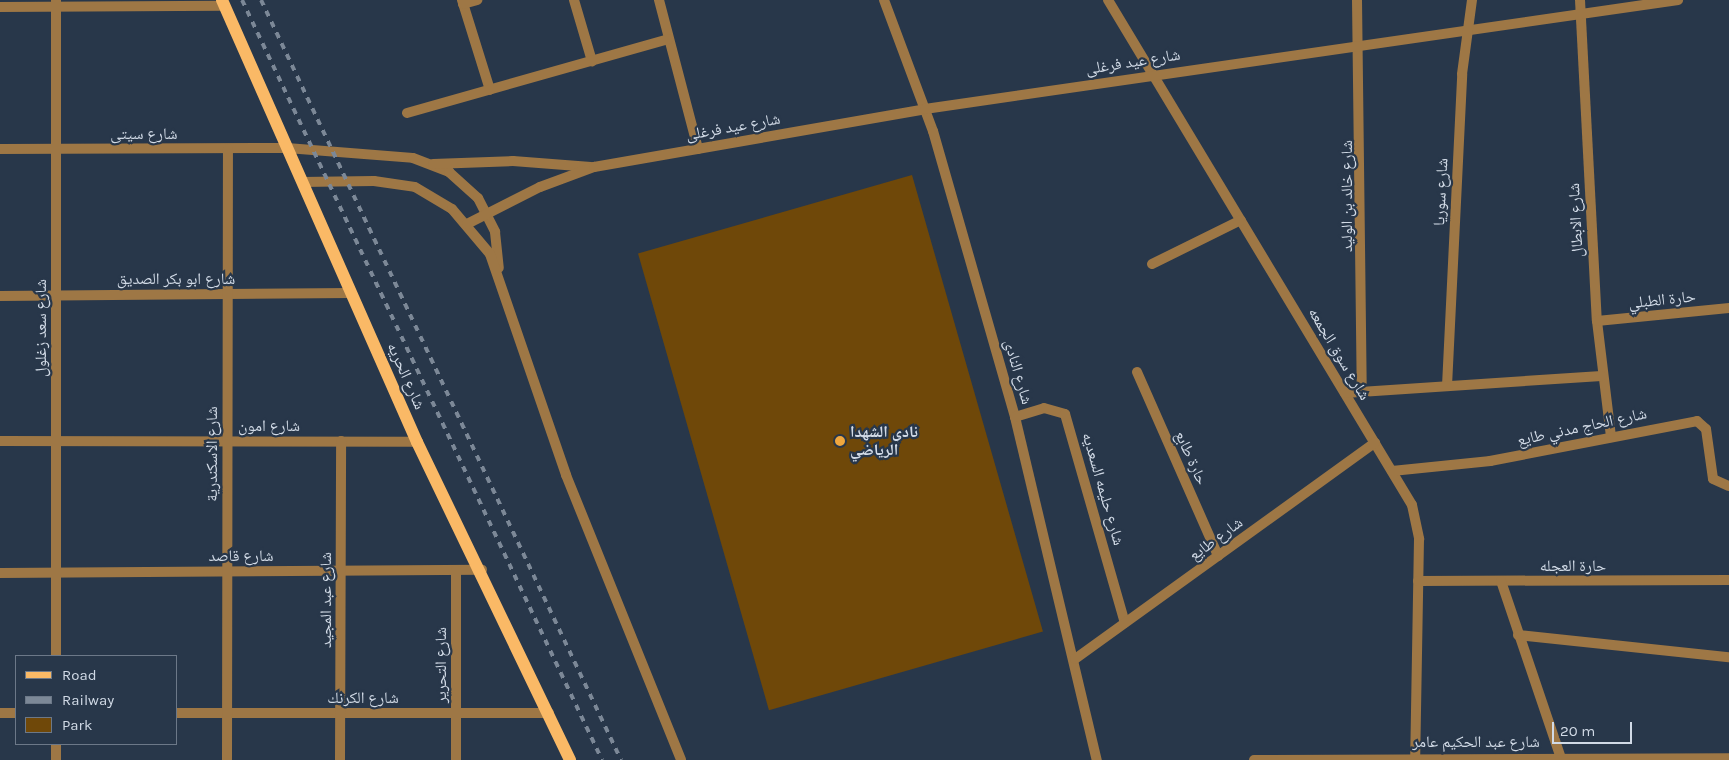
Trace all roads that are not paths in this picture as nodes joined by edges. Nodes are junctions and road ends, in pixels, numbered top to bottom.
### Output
1 (477, 0) edge
2 (574, 0) edge
3 (659, 0) edge
4 (884, 0) edge
5 (1108, 0) edge
6 (1357, 0) edge
7 (1472, 0) edge
8 (1580, 0) edge
9 (1678, 0) edge
10 (462, 2) edge
11 (56, 3) edge
12 (223, 3) edge
13 (0, 7) edge
14 (1579, 14) junction
15 (1468, 30) junction
16 (669, 39) junction
17 (1360, 44) junction
18 (592, 61) junction
19 (1153, 74) junction
20 (490, 90) junction
21 (925, 109) junction
22 (407, 114) dead end
23 (287, 148) junction
24 (56, 149) junction
25 (228, 149) junction
26 (698, 149) junction
27 (0, 150) edge
28 (431, 164) junction
29 (594, 167) junction
30 (302, 182) junction
31 (488, 212) junction
32 (1241, 220) junction
33 (467, 224) junction
34 (1152, 264) dead end
35 (499, 270) junction
36 (352, 293) junction
37 (228, 294) junction
38 (56, 295) junction
39 (0, 296) edge
40 (1729, 308) edge
41 (1597, 321) junction
42 (1137, 372) dead end
43 (1601, 376) junction
44 (1447, 386) junction
45 (1362, 392) junction
46 (1345, 393) junction
47 (1015, 416) junction
48 (1611, 437) junction
49 (0, 441) edge
50 (56, 441) junction
51 (227, 441) junction
52 (341, 441) junction
53 (418, 442) junction
54 (1375, 443) junction
55 (1392, 471) junction
56 (1729, 486) edge
57 (1218, 556) junction
58 (456, 570) junction
59 (482, 570) junction
60 (341, 571) junction
61 (227, 572) junction
62 (0, 573) edge
63 (56, 573) junction
64 (1729, 580) edge
65 (1418, 581) junction
66 (1501, 581) junction
67 (1125, 623) junction
68 (1518, 635) junction
69 (56, 655) edge
70 (1729, 657) edge
71 (1075, 659) junction
72 (0, 713) edge
73 (15, 713) edge
74 (178, 713) edge
75 (227, 713) junction
76 (340, 713) junction
77 (456, 713) junction
78 (549, 713) junction
79 (56, 745) edge
80 (1561, 758) junction
81 (1729, 758) edge
82 (1415, 759) edge
83 (56, 760) edge
84 (227, 760) edge
85 (340, 760) edge
86 (456, 760) edge
87 (570, 760) edge
88 (681, 760) edge
89 (1098, 760) edge
90 (1254, 760) edge

1 - 10 street
2 - 18 street
3 - 16 street
4 - 21 street, شارع النادى
5 - 19 street, شارع سوق الجمعه
6 - 17 street, شارع خالد بن الوليد
7 - 15 street, شارع سوريا
8 - 14 street, شارع الابطال
9 - 14 street, شارع عيد فرغلى
10 - 20 street
11 - 12 street
11 - 13 street
11 - 24 street, شارع سعد زغلول
12 - 23 main road, شارع الحريه
14 - 15 street, شارع عيد فرغلى
14 - 41 street, شارع الابطال
15 - 17 street, شارع عيد فرغلى
15 - 44 street, شارع سوريا
16 - 18 street
16 - 26 street
17 - 19 street, شارع عيد فرغلى
17 - 45 street, شارع خالد بن الوليد
18 - 20 street
19 - 21 street, شارع عيد فرغلى
19 - 32 street, شارع سوق الجمعه
20 - 22 street
21 - 26 street, شارع عيد فرغلى
21 - 47 street, شارع النادى
23 - 25 street, شارع سيتى
23 - 28 street, شارع سيتى
23 - 30 main road, شارع الحريه
24 - 25 street, شارع سيتى
24 - 27 street, شارع سيتى
24 - 38 street, شارع سعد زغلول
25 - 37 street, شارع الاسكندرية
26 - 29 street, شارع عيد فرغلى
28 - 29 street, شارع عيد فرغلى
28 - 31 street
29 - 31 street, شارع عيد فرغلى
30 - 33 street
30 - 36 main road, شارع الحريه
31 - 33 street, شارع عيد فرغلى
31 - 35 street
32 - 34 street
32 - 46 street, شارع سوق الجمعه
33 - 35 street
35 - 88 street
36 - 37 street, شارع ابو بكر الصديق
36 - 53 main road, شارع الحريه
37 - 38 street, شارع ابو بكر الصديق
37 - 51 street, شارع الاسكندرية
38 - 39 street, شارع ابو بكر الصديق
38 - 50 street, شارع سعد زغلول
40 - 41 street, حارة الطبلي
41 - 43 street, شارع الابطال
42 - 57 street, حارة طابع
43 - 44 street
43 - 48 street, شارع الابطال
44 - 45 street
45 - 46 street
46 - 54 street, شارع سوق الجمعه
47 - 67 street, شارع حليمه السعديه
47 - 71 street, شارع النادى
48 - 55 street, شارع الحاج مدني طايع
48 - 56 street, شارع الحاج مدني طايع
49 - 50 street, شارع امون
50 - 51 street, شارع امون
50 - 63 street, شارع سعد زغلول
51 - 52 street, شارع امون
51 - 61 street, شارع الاسكندرية
52 - 53 street, شارع امون
52 - 60 street, شارع عبد المجيد
53 - 59 main road, شارع الحريه
54 - 55 street, شارع سوق الجمعه
54 - 57 street, شارع طايع
55 - 65 street, شارع سوق الجمعه
57 - 67 street, شارع طايع
58 - 59 street, شارع قاصد
58 - 60 street, شارع قاصد
58 - 77 street, شارع التحرير
59 - 78 main road, شارع الحريه
60 - 61 street, شارع قاصد
60 - 76 street, شارع عبد المجيد
61 - 63 street, شارع قاصد
61 - 75 street, شارع الاسكندرية
62 - 63 street, شارع قاصد
63 - 69 street, شارع سعد زغلول
64 - 66 street, حارة العجله
65 - 66 street, حارة العجله
65 - 82 street, شارع سوق الجمعه
66 - 68 street
67 - 71 street, شارع طايع
68 - 70 street
68 - 80 street
71 - 89 street, شارع النادى
72 - 73 street
74 - 75 street, شارع الكرنك
75 - 76 street, شارع الكرنك
75 - 84 street, شارع الاسكندرية
76 - 77 street, شارع الكرنك
76 - 85 street, شارع عبد المجيد
77 - 78 street, شارع الكرنك
77 - 86 street, شارع التحرير
78 - 87 main road, شارع الحريه
79 - 83 street
80 - 81 street, شارع عبد الحكيم عامر
80 - 82 street, شارع عبد الحكيم عامر
82 - 90 street, شارع عبد الحكيم عامر

